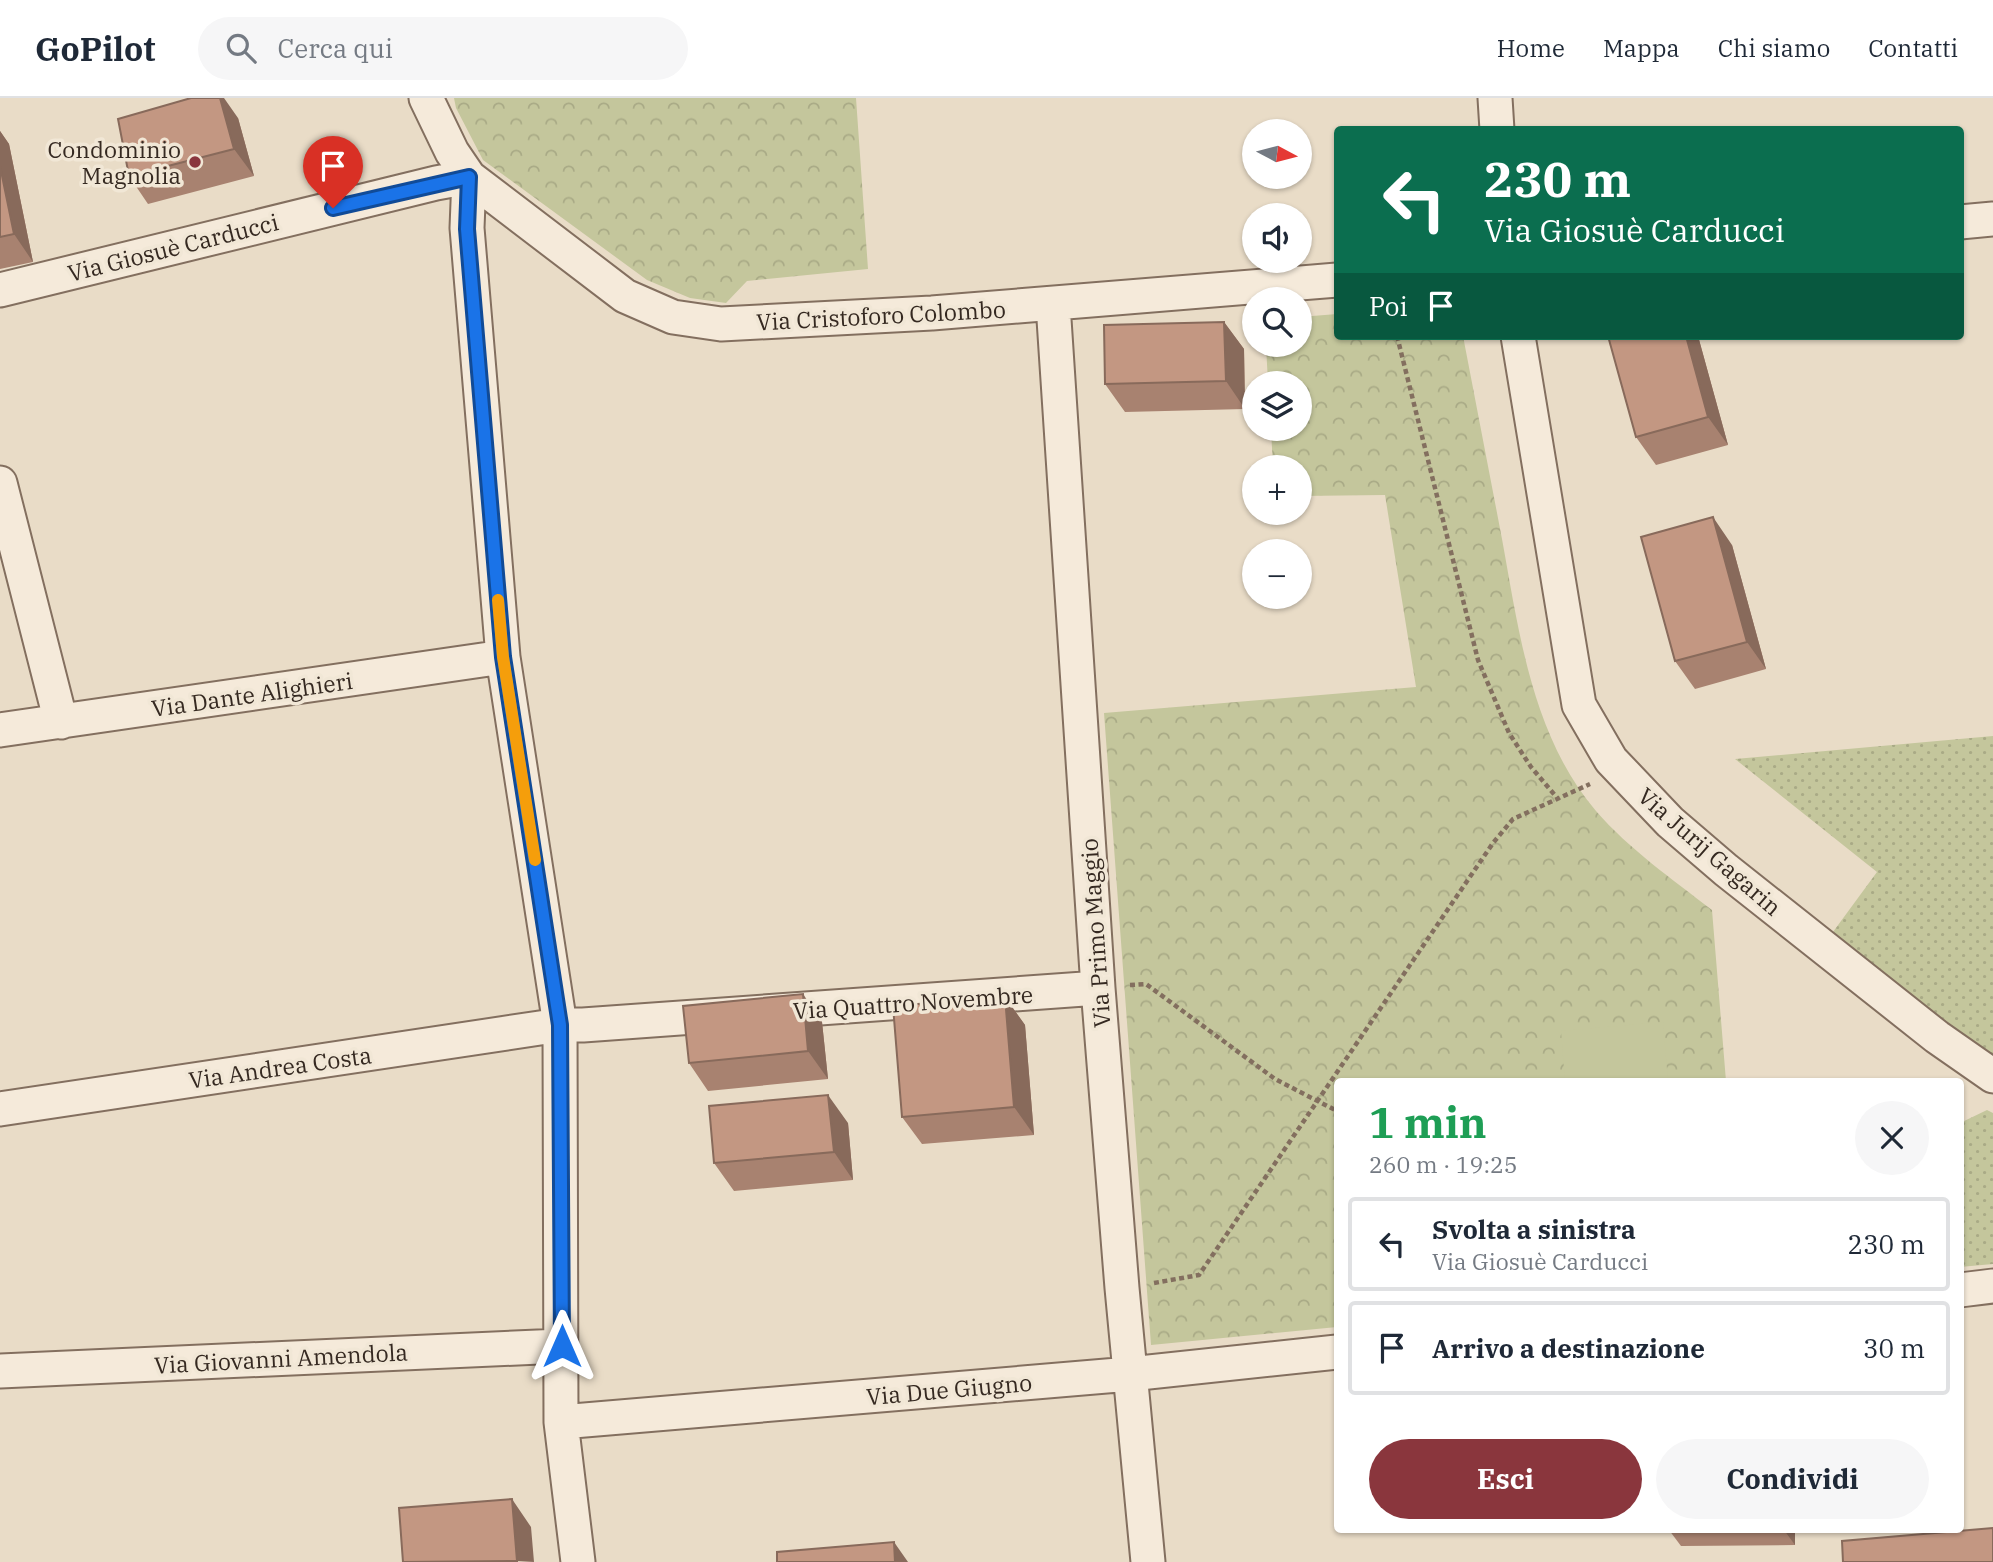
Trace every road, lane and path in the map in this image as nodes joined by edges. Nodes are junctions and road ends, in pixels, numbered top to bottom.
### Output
1 (426, 98) edge
2 (1495, 98) edge
3 (1497, 126) edge
4 (469, 177) junction
5 (1993, 219) edge
6 (1964, 222) edge
7 (1334, 280) edge
8 (0, 289) edge
9 (1053, 304) junction
10 (1398, 340) edge
11 (1519, 340) edge
12 (0, 483) edge
13 (503, 657) junction
14 (61, 722) junction
15 (0, 730) edge
16 (1611, 760) junction
17 (1559, 800) junction
18 (1098, 988) junction
19 (560, 1025) junction
20 (1993, 1076) edge
21 (1318, 1100) junction
22 (0, 1109) edge
23 (1334, 1109) edge
24 (1993, 1286) edge
25 (1122, 1288) junction
26 (1964, 1290) edge
27 (562, 1346) junction
28 (1334, 1352) edge
29 (0, 1371) edge
30 (1130, 1374) junction
31 (561, 1422) junction
32 (578, 1562) edge
33 (1148, 1562) edge

1 - 4 street, Via Cristoforo Colombo
2 - 3 street
4 - 8 street, Via Giosuè Carducci
4 - 9 street, Via Cristoforo Colombo
4 - 13 street
5 - 6 street
7 - 9 street, Via Cristoforo Colombo
9 - 18 street, Via Primo Maggio
10 - 17 path
11 - 16 street, Via Jurij Gagarin
12 - 14 street
13 - 14 street, Via Dante Alighieri
13 - 19 street
14 - 15 street, Via Dante Alighieri
16 - 17 path
16 - 20 street, Via Jurij Gagarin
17 - 21 path
18 - 19 street, Via Quattro Novembre
18 - 21 path
18 - 25 street, Via Primo Maggio
19 - 22 street, Via Andrea Costa
19 - 27 street
21 - 23 path
21 - 25 path
24 - 26 street
25 - 30 street, Via Primo Maggio
27 - 29 street, Via Giovanni Amendola
27 - 31 street
28 - 30 street, Via Due Giugno
30 - 31 street, Via Due Giugno
30 - 33 street, Via Primo Maggio
31 - 32 street

